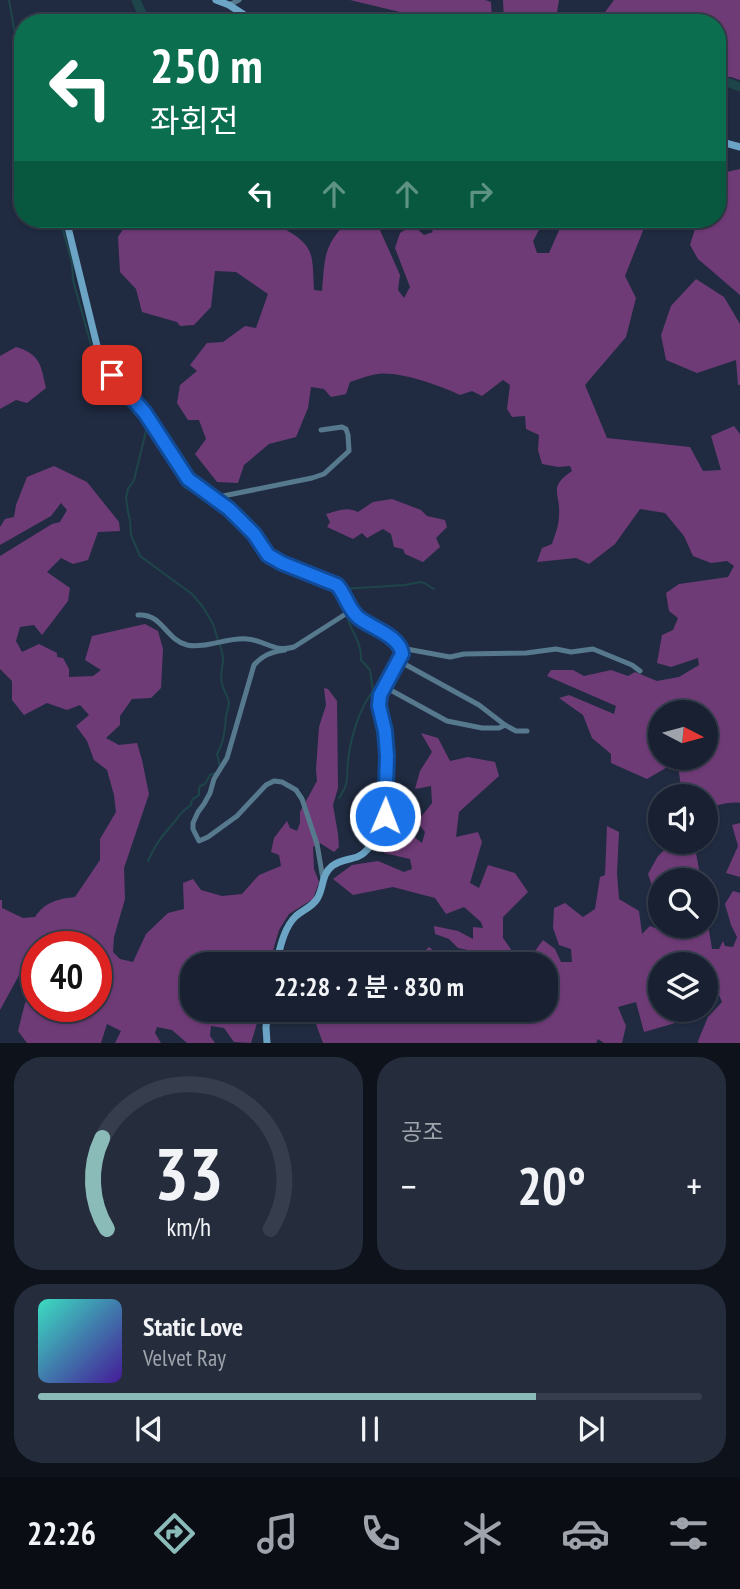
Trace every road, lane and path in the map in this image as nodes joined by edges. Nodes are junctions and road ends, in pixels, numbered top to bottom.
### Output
1 (216, 0) edge
2 (239, 0) edge
3 (229, 5) junction
4 (243, 14) edge
5 (68, 228) edge
6 (321, 430) dead end
7 (211, 497) junction
8 (352, 610) junction
9 (138, 615) dead end
10 (401, 648) junction
11 (285, 650) junction
12 (398, 661) junction
13 (640, 671) dead end
14 (385, 687) junction
15 (505, 725) junction
16 (527, 731) dead end
17 (323, 880) junction
18 (280, 952) edge
19 (267, 1022) edge
20 (267, 1043) edge

1 - 3 street
2 - 3 street
3 - 4 street
5 - 7 street
6 - 7 street
7 - 8 street
8 - 10 street
8 - 11 street
9 - 11 street
10 - 12 street
10 - 13 street
11 - 17 street
12 - 14 street
12 - 15 street
14 - 15 street
14 - 17 street
15 - 16 street
17 - 18 street
19 - 20 street

